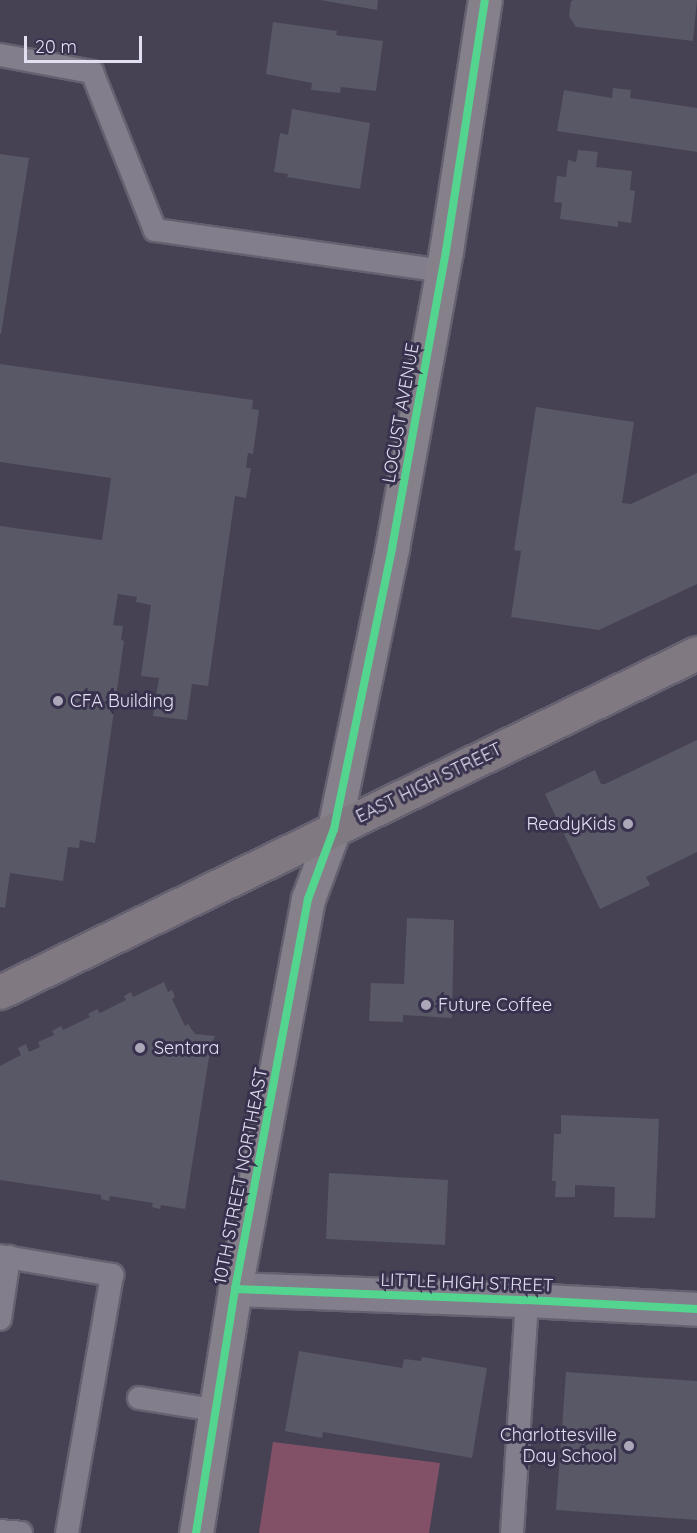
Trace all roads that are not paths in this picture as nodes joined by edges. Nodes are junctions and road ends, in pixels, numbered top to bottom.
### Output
1 (485, 0) edge
2 (0, 55) edge
3 (442, 271) junction
4 (697, 653) edge
5 (334, 829) junction
6 (0, 992) edge
7 (5, 1256) edge
8 (235, 1289) junction
9 (527, 1300) junction
10 (697, 1310) edge
11 (0, 1318) edge
12 (139, 1398) dead end
13 (214, 1410) junction
14 (0, 1531) edge
15 (21, 1533) edge
16 (67, 1533) edge
17 (196, 1533) edge
18 (512, 1533) edge

1 - 3 street, LOCUST AVENUE
2 - 3 lane
3 - 5 street, LOCUST AVENUE
4 - 5 main road, EAST HIGH STREET
5 - 6 main road, EAST HIGH STREET
5 - 8 street, 10TH STREET NORTHEAST
7 - 11 lane
7 - 16 lane
8 - 9 street, LITTLE HIGH STREET
8 - 13 street, 10TH STREET NORTHEAST
9 - 10 street, LITTLE HIGH STREET
9 - 18 lane
12 - 13 lane
13 - 17 street, 10TH STREET NORTHEAST
14 - 15 lane

